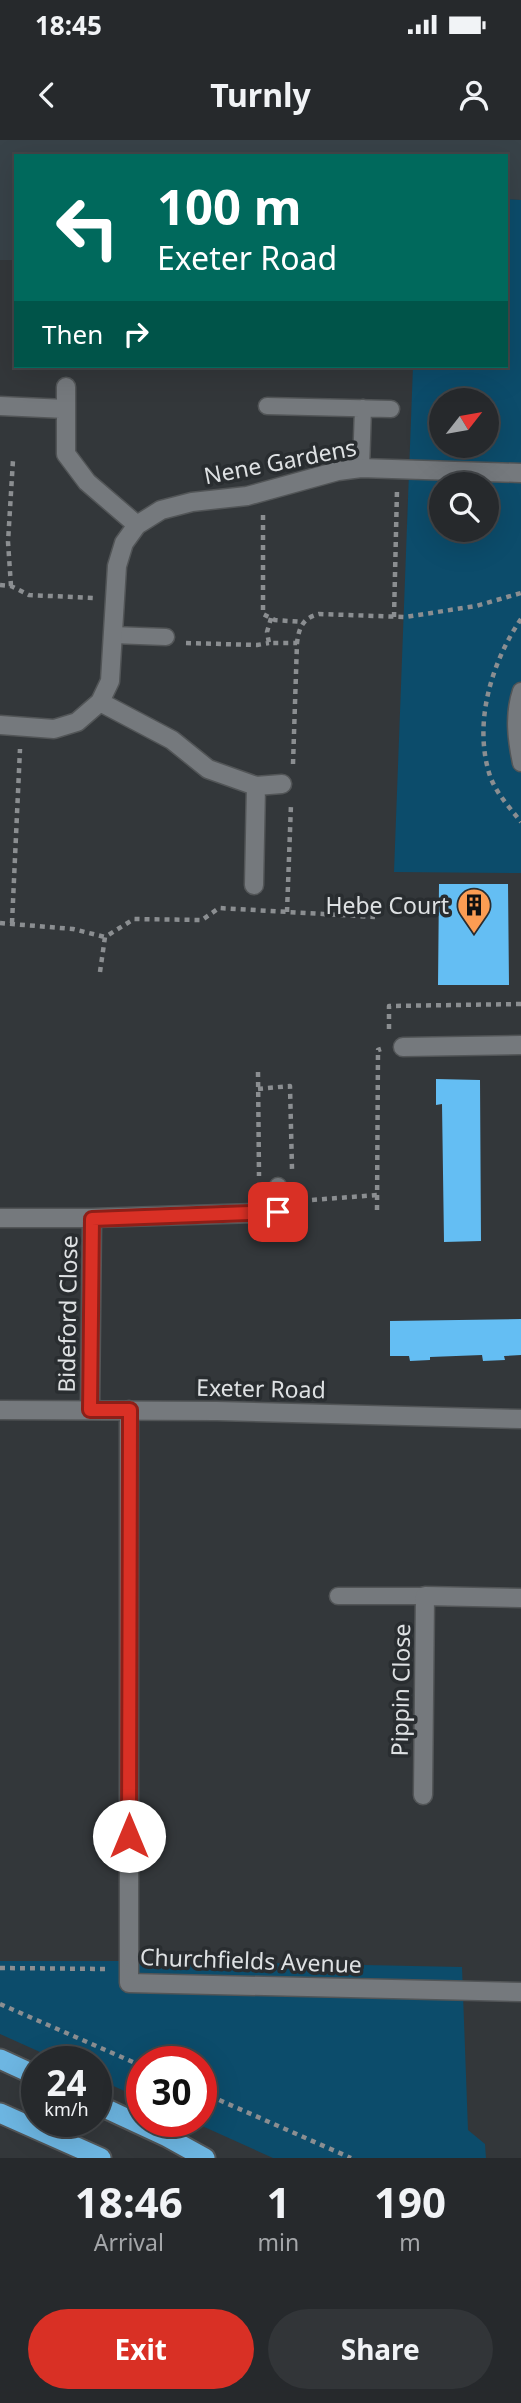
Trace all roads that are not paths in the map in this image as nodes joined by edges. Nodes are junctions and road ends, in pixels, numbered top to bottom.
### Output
1 (66, 387) dead end
2 (0, 406) edge
3 (267, 406) dead end
4 (363, 408) junction
5 (66, 409) junction
6 (391, 409) dead end
7 (361, 468) junction
8 (521, 473) edge
9 (137, 525) junction
10 (113, 635) junction
11 (166, 637) road end
12 (521, 691) edge
13 (100, 702) junction
14 (0, 725) edge
15 (521, 763) edge
16 (289, 784) road end
17 (256, 786) junction
18 (254, 885) dead end
19 (521, 1045) edge
20 (396, 1047) road end
21 (278, 1186) dead end
22 (286, 1212) joint
23 (0, 1219) edge
24 (92, 1219) junction
25 (0, 1410) edge
26 (90, 1410) junction
27 (130, 1410) junction
28 (521, 1419) edge
29 (338, 1596) dead end
30 (425, 1596) junction
31 (521, 1598) edge
32 (423, 1795) dead end
33 (521, 1992) edge
34 (0, 2059) edge
35 (21, 2069) edge
36 (112, 2111) edge
37 (0, 2113) edge
38 (101, 2158) edge
39 (205, 2158) edge

1 - 5 street
2 - 5 street
3 - 4 lane
4 - 6 lane
4 - 7 lane
5 - 9 street
7 - 8 street, Nene Gardens
7 - 9 street, Nene Gardens
9 - 10 street
10 - 11 lane
10 - 13 street
12 - 15 lane
13 - 14 street
13 - 17 street
16 - 17 street
17 - 18 street
19 - 20 street
21 - 22 lane
22 - 24 street, Bideford Close
23 - 24 street, Bideford Close
24 - 26 street, Bideford Close
25 - 26 street, Exeter Road
26 - 27 street, Exeter Road
27 - 28 street, Exeter Road
27 - 33 street, Churchfields Avenue
29 - 30 lane
30 - 31 street, Pippin Close
30 - 32 street, Pippin Close
34 - 35 highway
36 - 39 highway
37 - 38 highway

